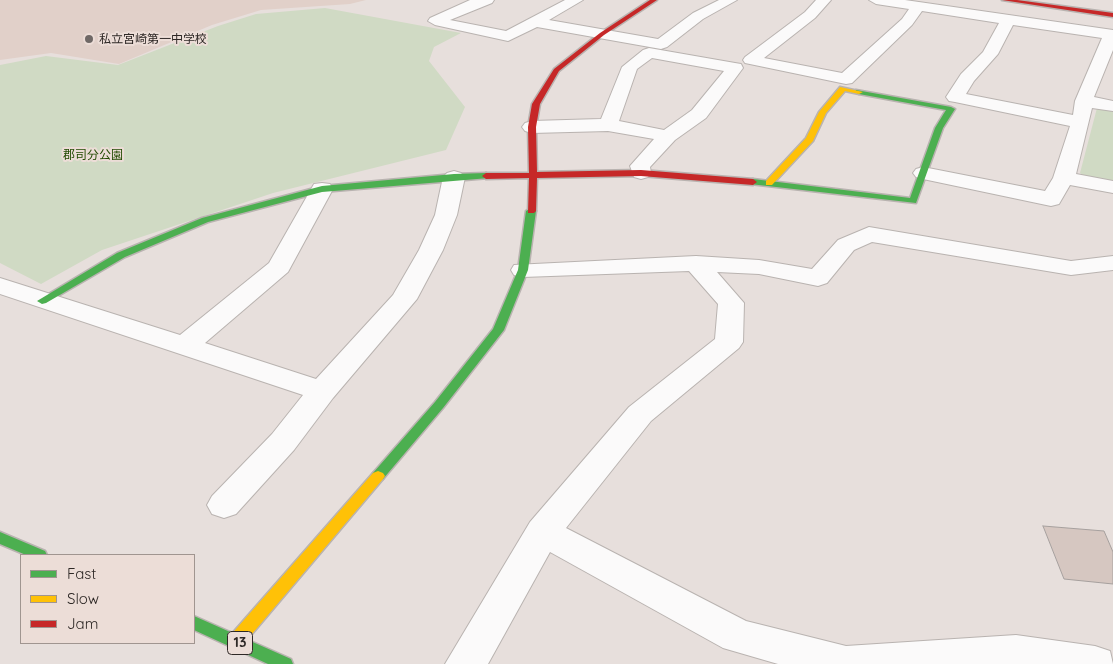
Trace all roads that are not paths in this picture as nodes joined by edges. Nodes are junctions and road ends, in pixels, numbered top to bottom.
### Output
1 (487, 0) edge
2 (576, 0) edge
3 (654, 0) edge
4 (730, 0) edge
5 (824, 0) edge
6 (876, 0) edge
7 (1005, 0) edge
8 (918, 7) junction
9 (1113, 15) edge
10 (1008, 19) junction
11 (536, 22) junction
12 (602, 34) junction
13 (1112, 35) edge
14 (1084, 101) junction
15 (1113, 106) edge
16 (1081, 122) junction
17 (608, 125) junction
18 (532, 127) junction
19 (668, 136) junction
20 (641, 173) junction
21 (923, 173) junction
22 (533, 176) junction
23 (454, 177) junction
24 (1064, 178) junction
25 (769, 183) junction
26 (1113, 187) edge
27 (322, 189) junction
28 (1113, 263) edge
29 (696, 264) junction
30 (523, 270) junction
31 (0, 286) edge
32 (42, 301) junction
33 (186, 345) junction
34 (322, 391) junction
35 (224, 505) dead end
36 (544, 532) junction
37 (0, 538) edge
38 (38, 554) edge
39 (195, 623) edge
40 (236, 642) junction
41 (285, 664) edge
42 (466, 664) edge
43 (1095, 664) edge

1 - 11 street
2 - 11 street
3 - 12 street
4 - 12 street
5 - 8 street
6 - 8 street
7 - 9 street
8 - 10 street
10 - 13 street
10 - 16 street
11 - 12 street
12 - 18 street
13 - 14 street
14 - 15 street
14 - 16 street
16 - 24 street
17 - 18 street
17 - 19 street
17 - 19 street
18 - 22 street
19 - 20 street
20 - 22 street
20 - 25 street
21 - 24 street
21 - 25 street
21 - 25 street
22 - 23 street
22 - 30 street
23 - 27 street
23 - 34 street
24 - 26 street
27 - 32 street
27 - 33 street
28 - 29 street
29 - 30 street
29 - 36 street
30 - 40 street
31 - 32 street
32 - 33 street
33 - 34 street
34 - 35 street
36 - 42 street
36 - 43 street
37 - 38 street
39 - 40 street, 13
40 - 41 street, 13

